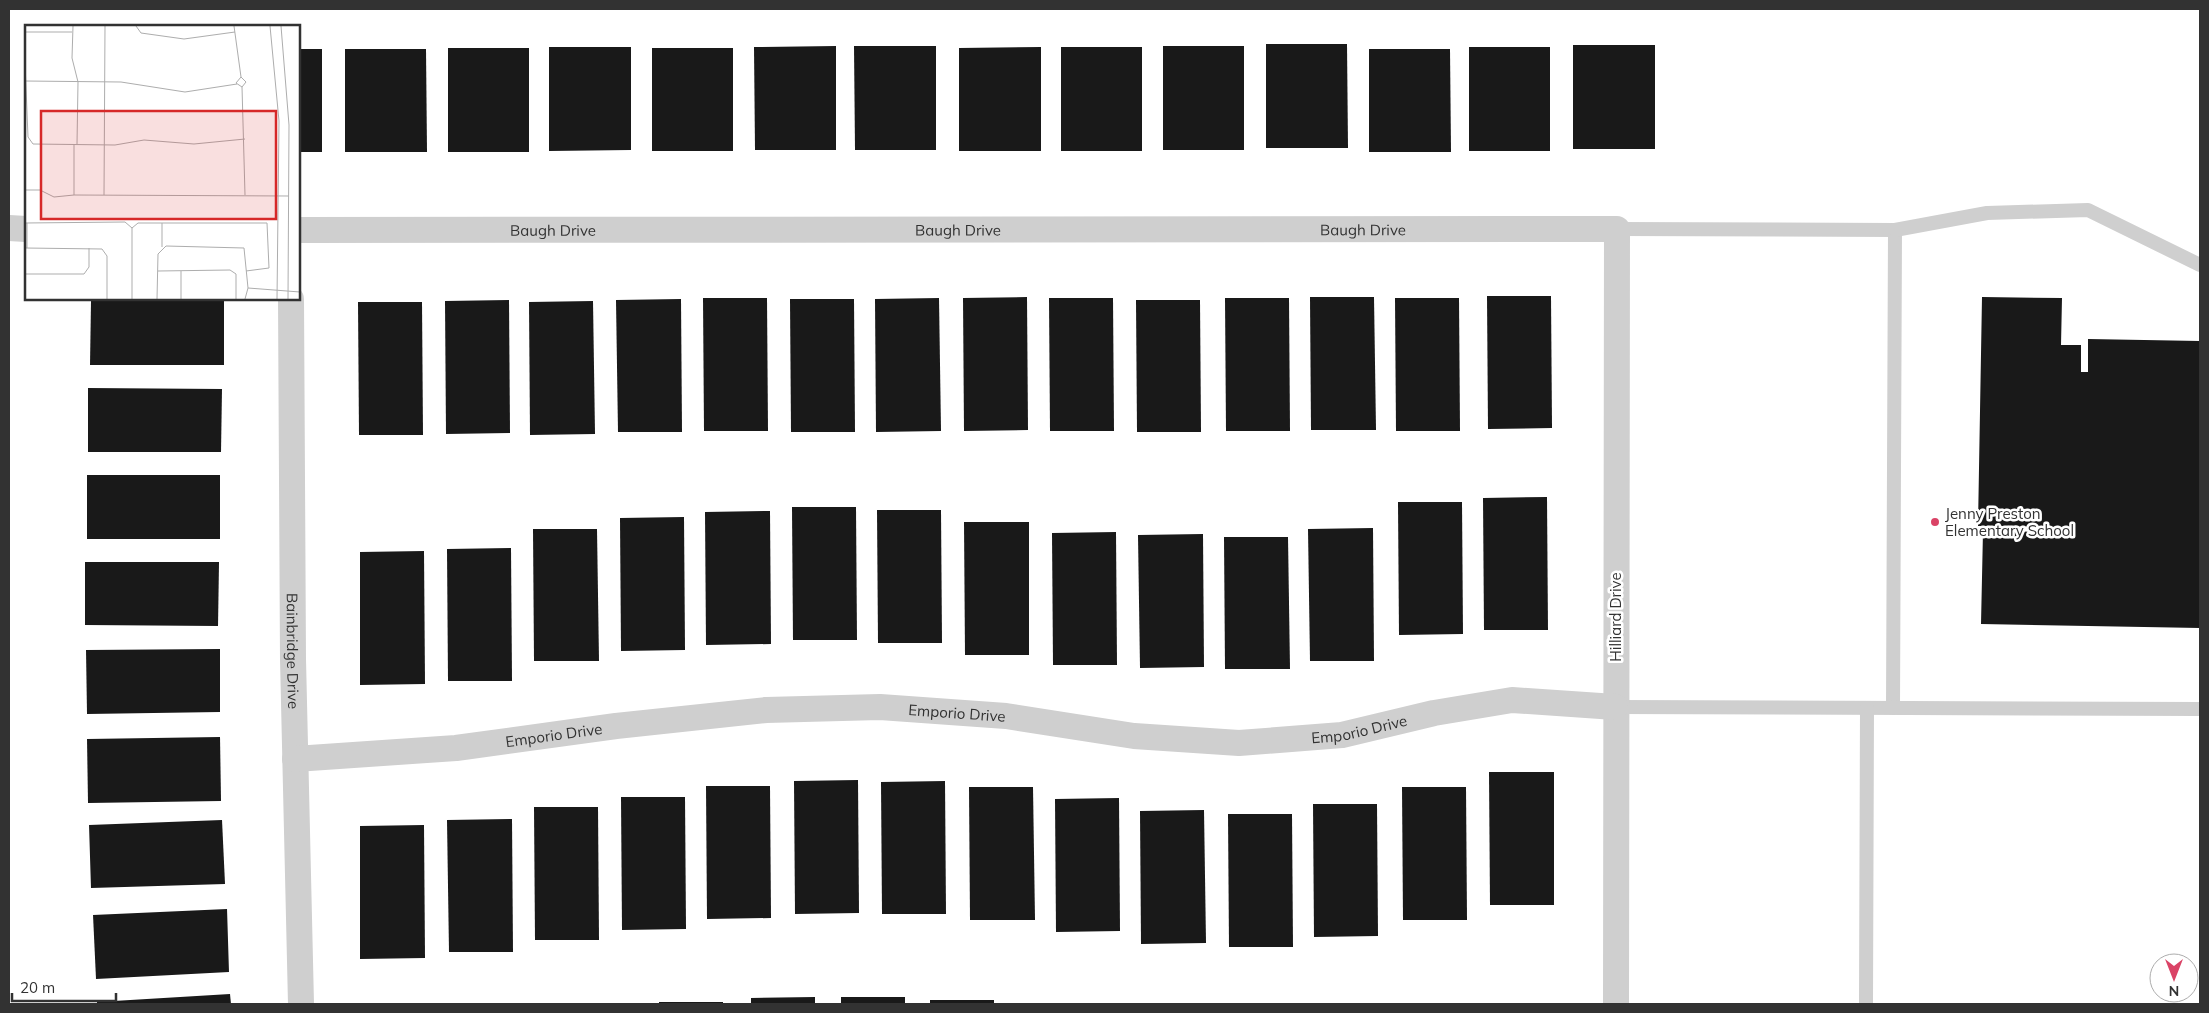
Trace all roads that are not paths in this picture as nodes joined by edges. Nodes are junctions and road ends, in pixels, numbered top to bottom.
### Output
1 (9, 228) edge
2 (25, 229) edge
3 (1617, 229) junction
4 (300, 230) edge
5 (1895, 230) junction
6 (2200, 265) edge
7 (291, 300) edge
8 (1615, 707) junction
9 (1867, 708) junction
10 (1893, 708) junction
11 (2200, 709) edge
12 (296, 759) junction
13 (301, 1004) edge
14 (1616, 1004) edge
15 (1866, 1004) edge

1 - 2 street
3 - 4 street, Baugh Drive
3 - 5 lane
3 - 8 street, Hilliard Drive
5 - 6 lane
5 - 10 lane
7 - 12 street, Bainbridge Drive
8 - 9 lane
8 - 12 street, Emporio Drive
8 - 14 street, Hilliard Drive
9 - 10 lane
9 - 15 lane
10 - 11 lane
12 - 13 street, Bainbridge Drive

